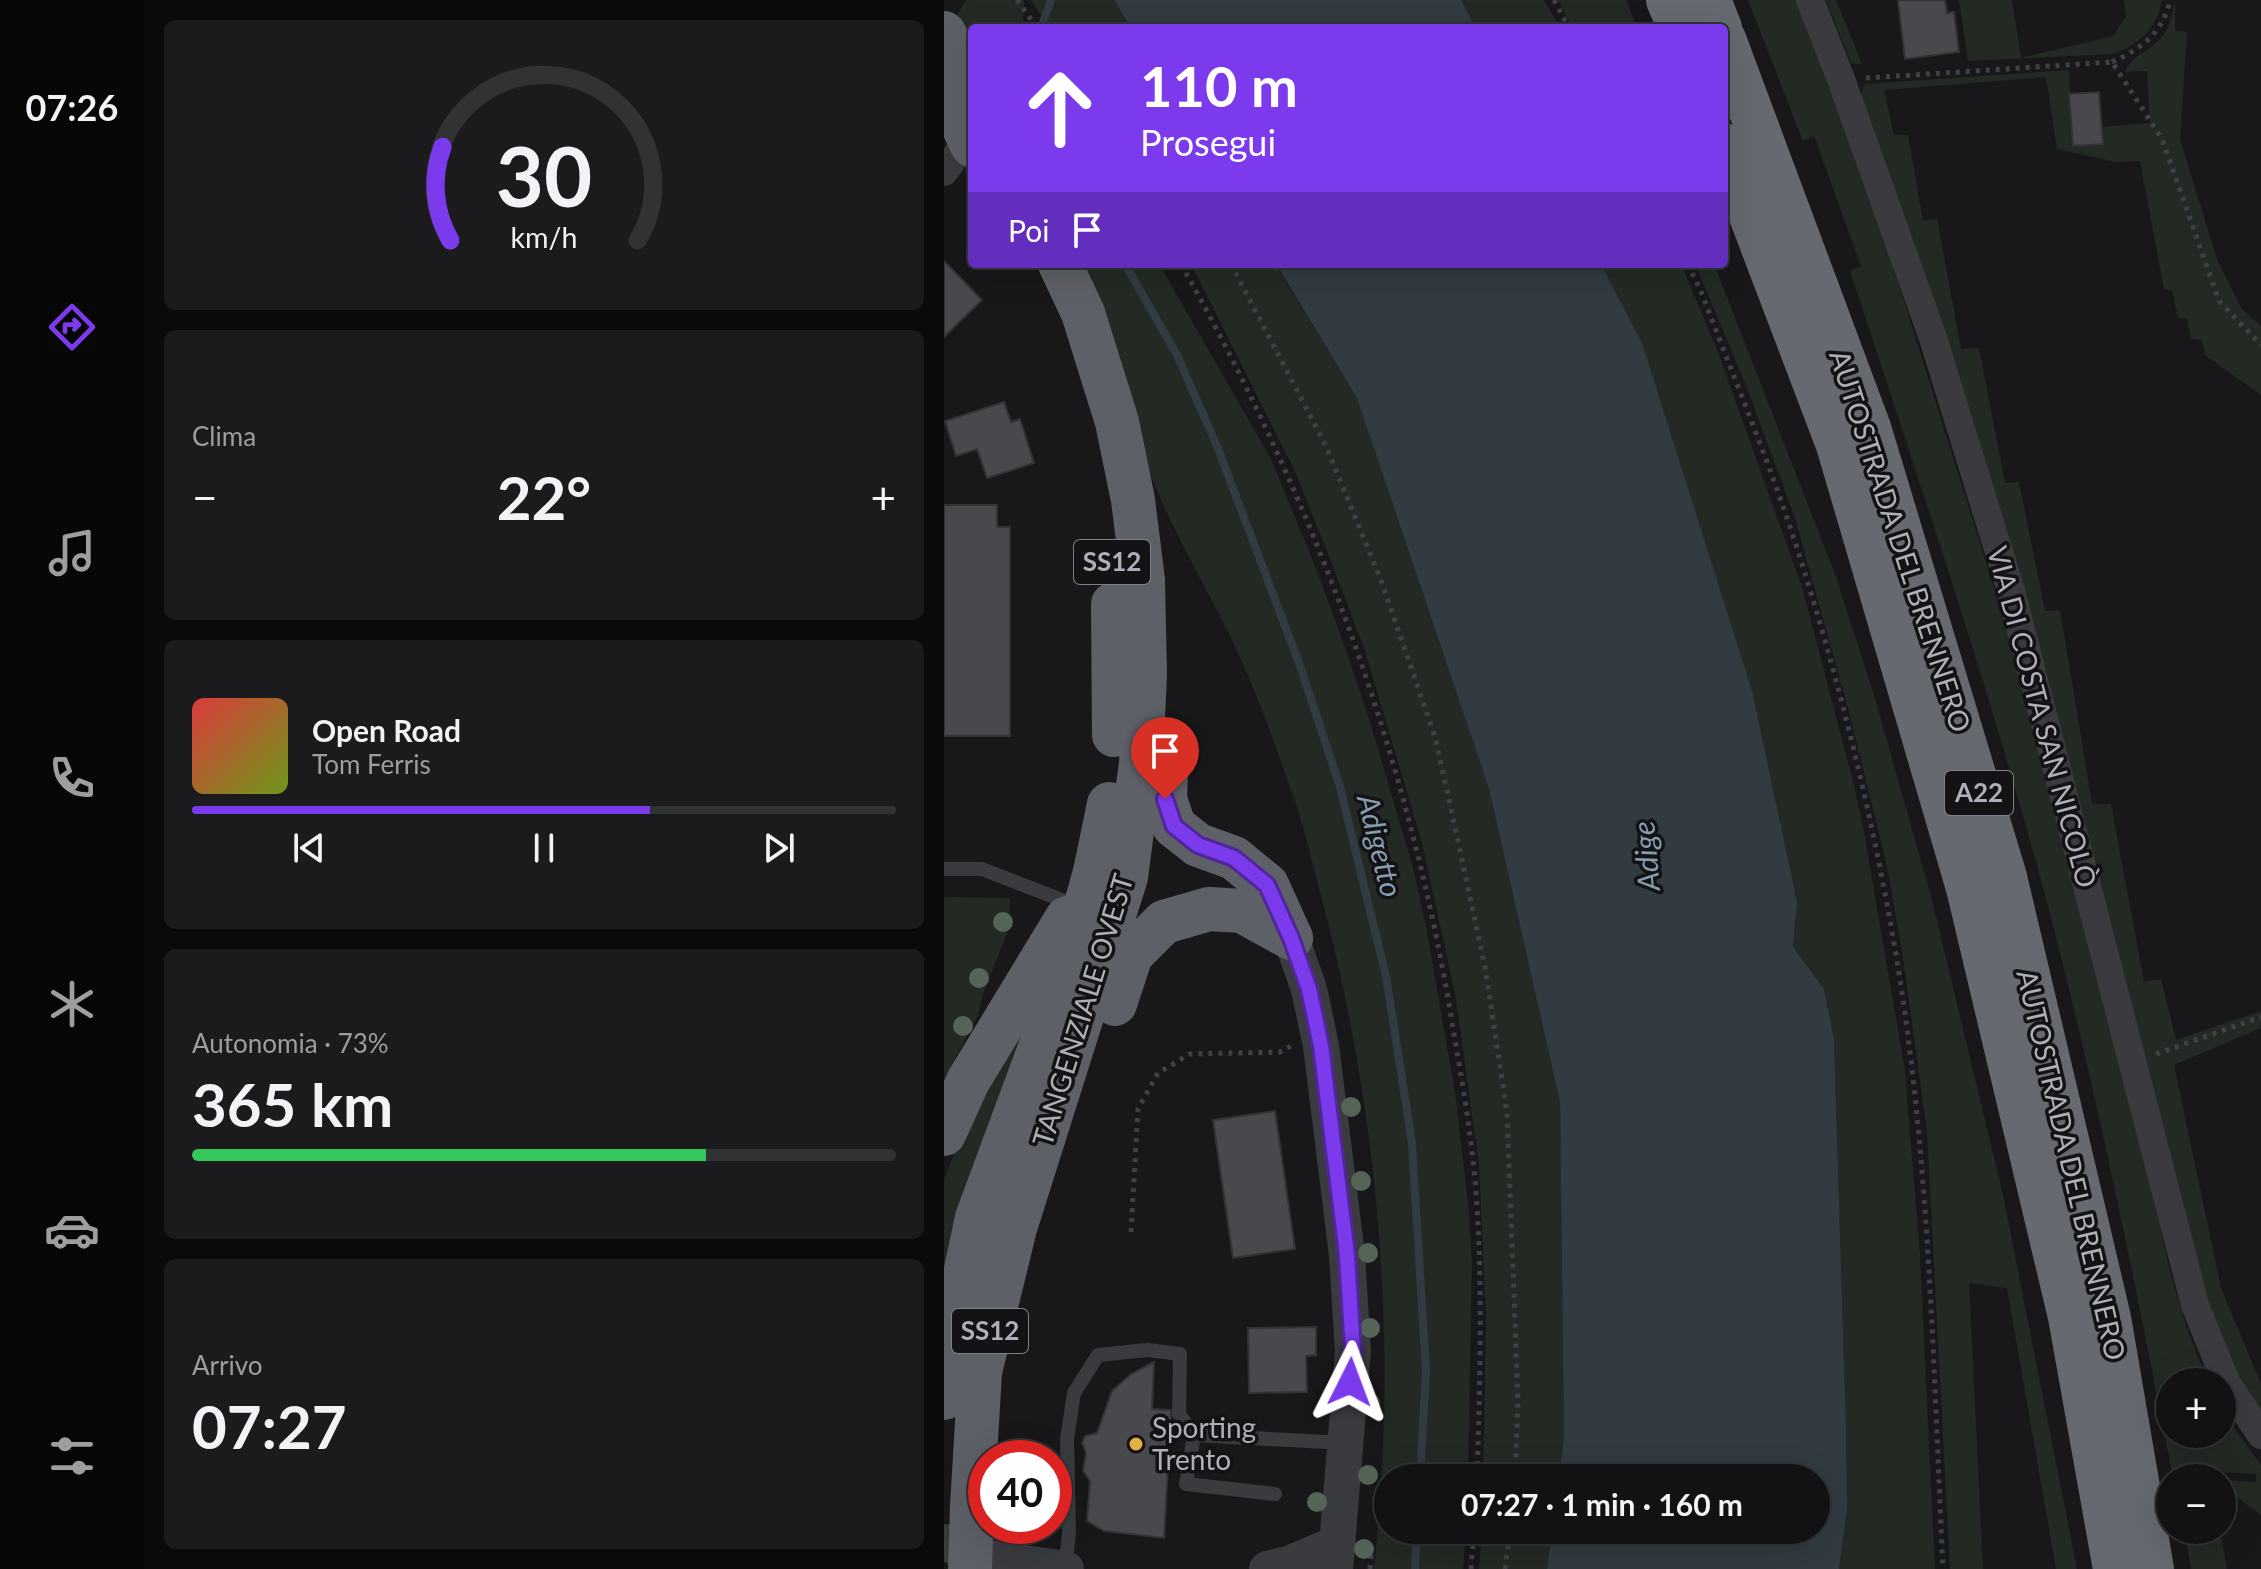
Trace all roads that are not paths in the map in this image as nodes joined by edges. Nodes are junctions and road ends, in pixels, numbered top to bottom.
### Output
1 (1668, 0) edge
2 (1709, 0) edge
3 (1810, 0) edge
4 (1678, 24) edge
5 (1718, 24) edge
6 (944, 33) edge
7 (1728, 50) edge
8 (968, 79) edge
9 (944, 87) edge
10 (962, 152) edge
11 (1728, 156) edge
12 (1030, 268) edge
13 (1062, 268) edge
14 (1143, 580) junction
15 (944, 869) edge
16 (1085, 888) junction
17 (1291, 938) junction
18 (944, 1134) edge
19 (1038, 1161) junction
20 (944, 1398) edge
21 (1194, 1435) junction
22 (2261, 1435) edge
23 (1345, 1443) junction
24 (1275, 1494) dead end
25 (952, 1551) edge
26 (1336, 1556) edge
27 (1066, 1569) edge
28 (1267, 1569) edge
29 (2115, 1569) edge
30 (2152, 1569) edge

1 - 4 highway
2 - 5 highway
3 - 22 street, VIA DI COSTA SAN NICOLÒ
6 - 8 highway
7 - 30 highway, AUTOSTRADA DEL BRENNERO / A22
9 - 10 highway
11 - 29 highway, AUTOSTRADA DEL BRENNERO / A22
12 - 16 highway, TANGENZIALE OVEST / SS12
13 - 14 highway, TANGENZIALE OVEST / SS12
14 - 17 highway
14 - 19 highway, TANGENZIALE OVEST / SS12
15 - 16 lane
16 - 18 highway
16 - 20 highway, TANGENZIALE OVEST / SS12
17 - 19 highway
17 - 23 street
19 - 25 highway, TANGENZIALE OVEST / SS12, bridge
21 - 23 lane
21 - 24 lane
21 - 27 lane
23 - 26 street
25 - 27 street
26 - 28 street

